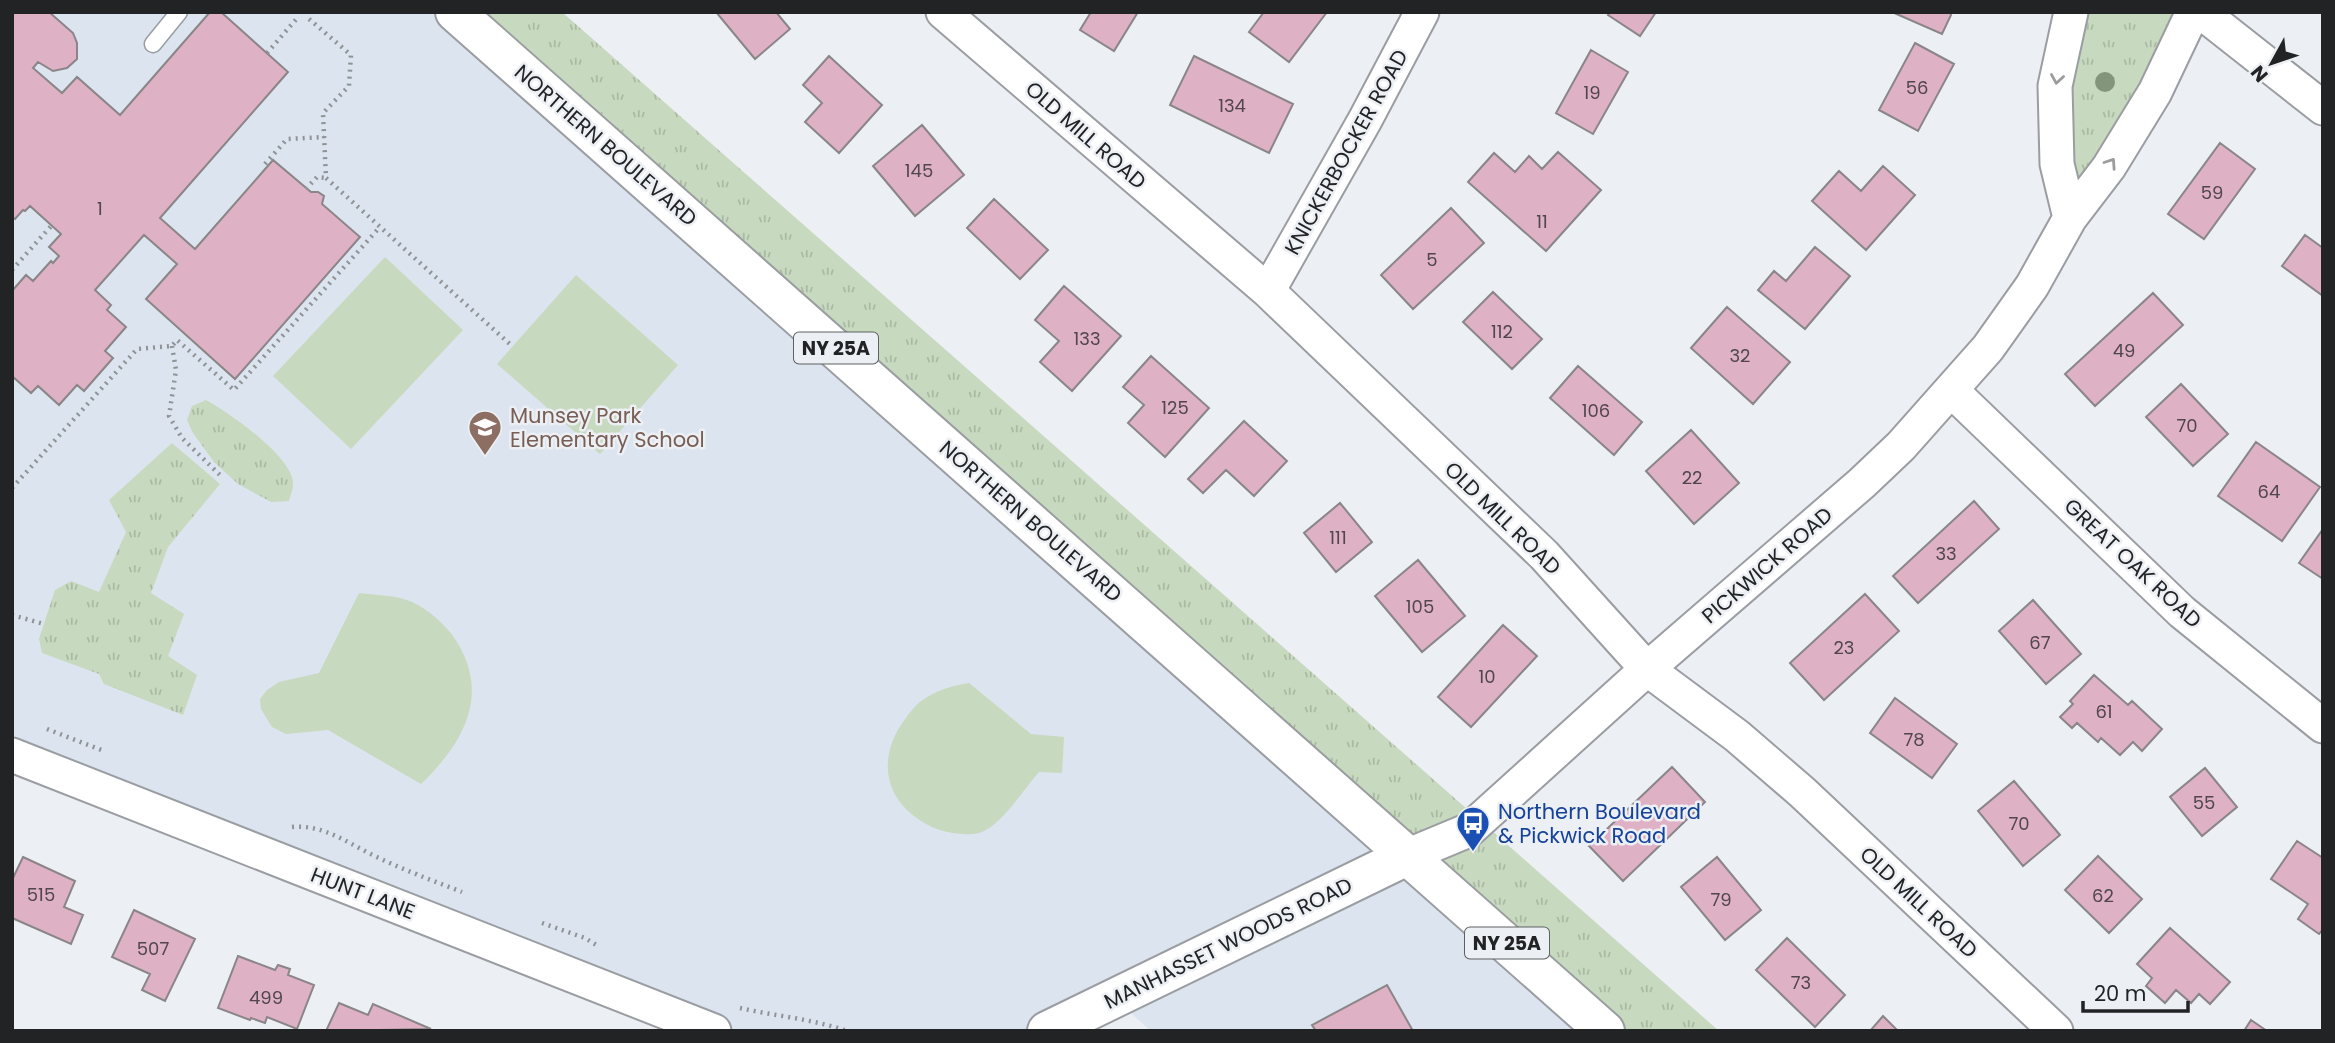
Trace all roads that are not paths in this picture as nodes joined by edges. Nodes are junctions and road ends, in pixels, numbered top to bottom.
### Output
1 (179, 12) edge
2 (455, 12) edge
3 (943, 12) edge
4 (1422, 12) edge
5 (2071, 12) edge
6 (2193, 12) edge
7 (2201, 12) edge
8 (153, 44) dead end
9 (2323, 108) edge
10 (2070, 218) junction
11 (1268, 290) junction
12 (1952, 391) junction
13 (1647, 669) junction
14 (2323, 726) edge
15 (12, 755) edge
16 (1409, 855) junction
17 (713, 1031) edge
18 (1047, 1031) edge
19 (1605, 1031) edge
20 (2056, 1031) edge

1 - 8 lane
2 - 16 main road, NORTHERN BOULEVARD / NY 25A
3 - 11 street, OLD MILL ROAD
4 - 11 street, KNICKERBOCKER ROAD
5 -> 10 street
10 -> 6 street, PICKWICK ROAD
7 - 9 street
10 - 12 street, PICKWICK ROAD
11 - 13 street, OLD MILL ROAD
12 - 13 street, PICKWICK ROAD
12 - 14 street, GREAT OAK ROAD
13 - 16 street, PICKWICK ROAD
13 - 20 street, OLD MILL ROAD
15 - 17 street, HUNT LANE
16 - 18 main road, MANHASSET WOODS ROAD
16 - 19 main road, NORTHERN BOULEVARD / NY 25A

